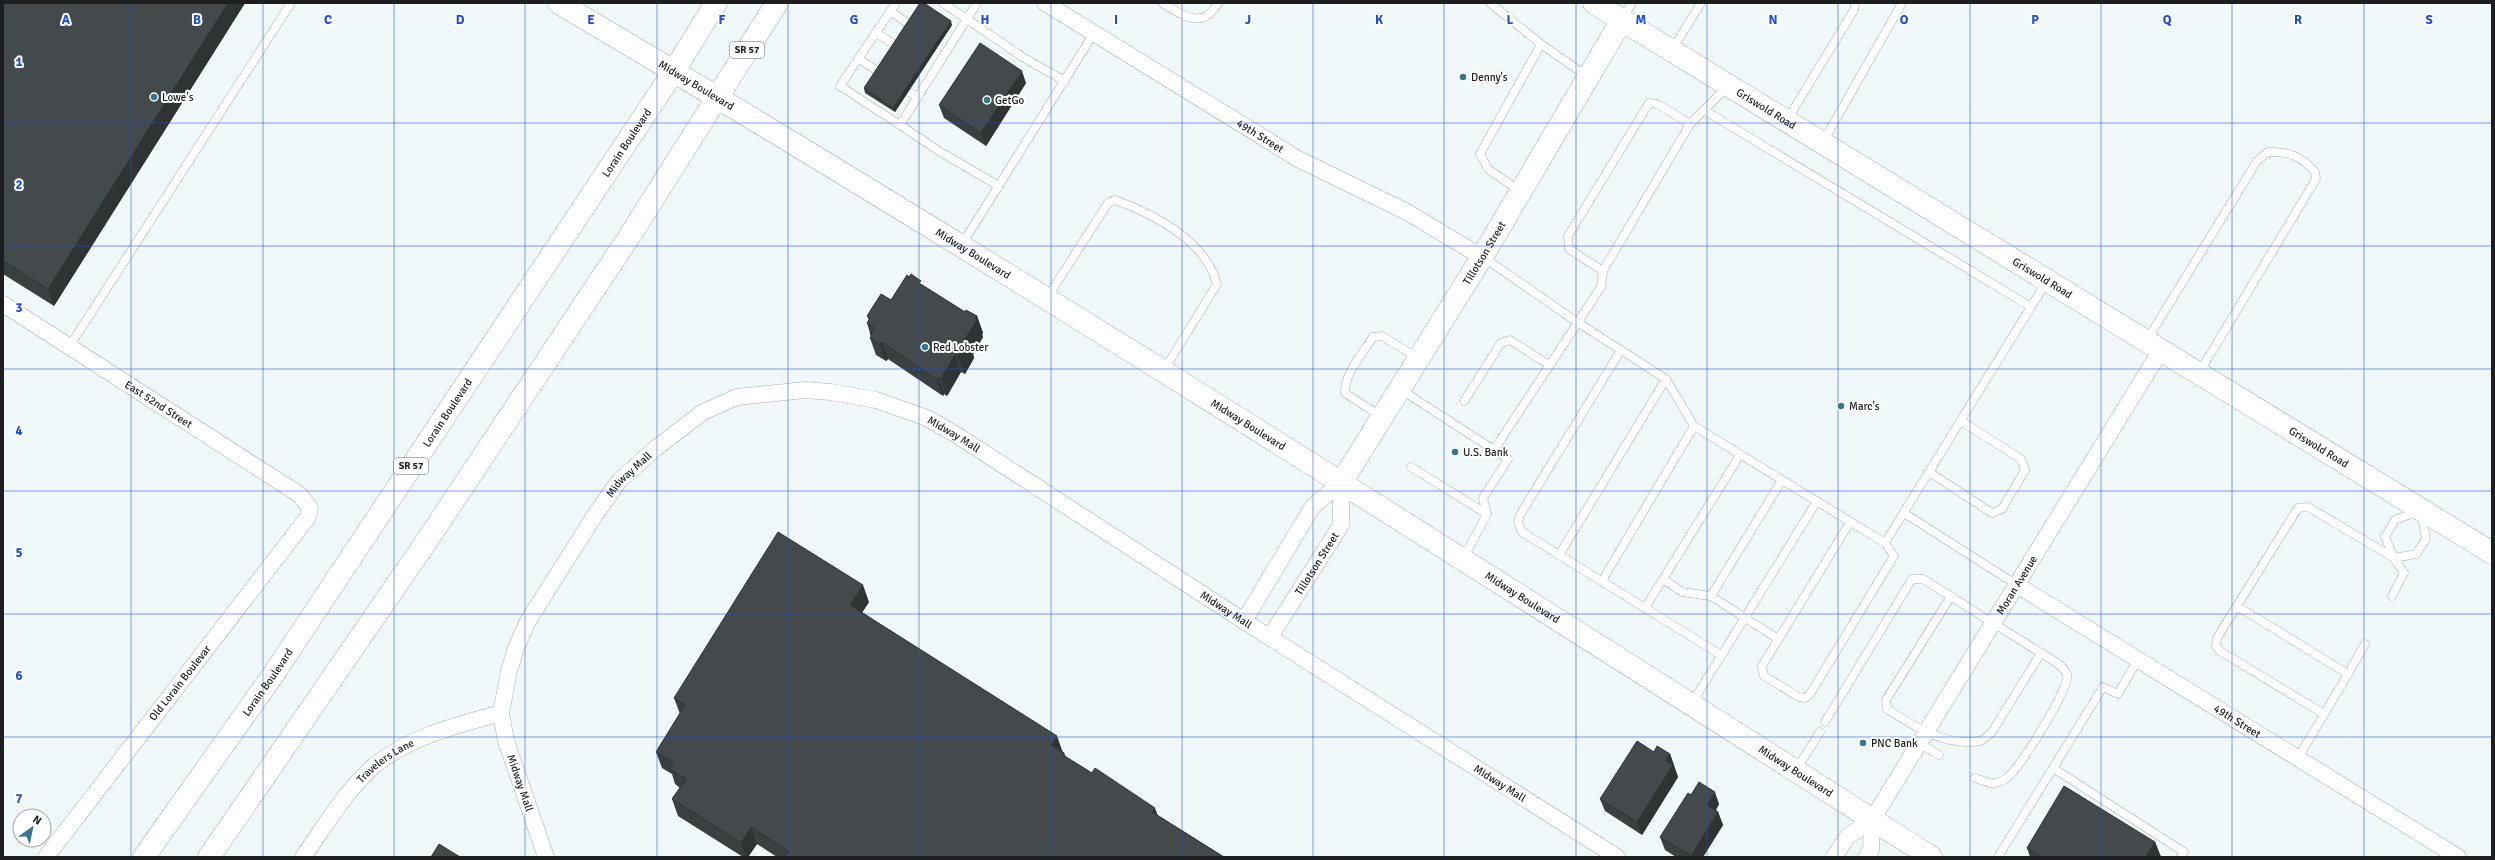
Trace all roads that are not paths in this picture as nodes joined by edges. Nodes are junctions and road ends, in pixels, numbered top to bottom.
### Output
1 (291, 3) edge
2 (559, 3) edge
3 (716, 3) edge
4 (777, 3) edge
5 (896, 3) edge
6 (943, 3) edge
7 (977, 3) edge
8 (1045, 3) edge
9 (1162, 3) edge
10 (1218, 3) edge
11 (1490, 3) edge
12 (1594, 3) edge
13 (1701, 3) edge
14 (1855, 3) edge
15 (1902, 3) edge
16 (1627, 11) edge
17 (890, 12) junction
18 (967, 19) junction
19 (910, 25) edge
20 (876, 33) junction
21 (1094, 33) junction
22 (940, 44) edge
23 (1541, 44) junction
24 (897, 46) edge
25 (948, 49) junction
26 (1671, 50) junction
27 (859, 58) junction
28 (926, 65) edge
29 (934, 70) junction
30 (674, 71) junction
31 (879, 72) edge
32 (1588, 77) junction
33 (1065, 81) junction
34 (1728, 85) junction
35 (908, 92) edge
36 (718, 96) junction
37 (917, 97) junction
38 (1704, 110) junction
39 (1787, 121) junction
40 (1690, 124) junction
41 (900, 125) junction
42 (1822, 143) junction
43 (999, 186) junction
44 (1521, 191) junction
45 (961, 246) junction
46 (1482, 257) junction
47 (1603, 271) junction
48 (2047, 280) junction
49 (1047, 299) junction
50 (3, 304) edge
51 (2031, 306) junction
52 (1577, 322) junction
53 (2154, 346) junction
54 (70, 347) junction
55 (1621, 350) junction
56 (1419, 359) junction
57 (1549, 365) junction
58 (1164, 371) junction
59 (2199, 373) junction
60 (1666, 379) junction
61 (1400, 388) junction
62 (1464, 401) dead end
63 (1382, 417) junction
64 (1961, 420) junction
65 (1694, 426) junction
66 (1494, 450) junction
67 (1740, 455) junction
68 (1412, 468) dead end
69 (1929, 472) junction
70 (1782, 480) junction
71 (1341, 483) junction
72 (1816, 501) junction
73 (310, 508) joint
74 (2421, 510) junction
75 (1904, 513) junction
76 (1487, 514) junction
77 (1850, 522) junction
78 (1885, 543) junction
79 (2492, 553) edge
80 (1559, 555) junction
81 (2394, 558) junction
82 (1462, 560) junction
83 (1663, 579) junction
84 (1602, 581) junction
85 (2017, 585) junction
86 (1711, 596) junction
87 (1951, 596) junction
88 (2392, 596) dead end
89 (2237, 606) junction
90 (1645, 608) junction
91 (1744, 618) junction
92 (1244, 621) junction
93 (1993, 623) junction
94 (1270, 637) junction
95 (1778, 639) junction
96 (2365, 644) dead end
97 (2041, 653) junction
98 (1721, 655) junction
99 (2138, 659) junction
100 (2348, 674) junction
101 (1692, 703) junction
102 (501, 713) junction
103 (2324, 714) junction
104 (1825, 722) dead end
105 (1820, 732) dead end
106 (1923, 738) junction
107 (1940, 755) dead end
108 (2298, 758) junction
109 (2053, 768) junction
110 (1795, 770) junction
111 (1975, 778) dead end
112 (1872, 820) junction
113 (46, 857) edge
114 (144, 857) edge
115 (209, 857) edge
116 (304, 857) edge
117 (546, 857) edge
118 (1617, 857) edge
119 (1834, 857) edge
120 (1866, 857) edge
121 (1931, 857) edge
122 (1998, 857) edge
123 (2181, 857) edge
124 (2458, 857) edge

1 - 54 lane
2 - 30 main road, Midway Boulevard
3 - 30 main road, Lorain Boulevard / SR 57
4 - 36 main road, SR 57
5 - 17 lane
6 - 18 lane
7 - 18 lane
8 - 21 street, 49th Street
9 - 10 lane
11 - 23 lane
12 - 16 main road, Griswold Road
13 - 26 lane
14 - 39 lane
15 - 42 lane
16 - 26 main road, Griswold Road
16 - 32 main road, Tillotson Street
17 - 19 lane
17 - 20 lane
18 - 25 lane
18 - 33 lane
20 - 24 lane
20 - 27 lane
21 - 33 lane
21 - 46 street, 49th Street
22 - 25 lane
23 - 32 lane
23 - 44 lane
25 - 29 lane
26 - 34 main road, Griswold Road
27 - 31 lane
27 - 41 lane
28 - 29 lane
29 - 37 lane
30 - 36 main road, Midway Boulevard
30 - 114 main road, Lorain Boulevard / SR 57
32 - 44 main road, Tillotson Street
33 - 43 lane
34 - 38 lane
34 - 39 main road, Griswold Road
35 - 37 lane
36 - 45 main road, Midway Boulevard
36 - 115 main road, SR 57
37 - 41 lane
38 - 40 lane
38 - 51 lane
39 - 42 main road, Griswold Road
40 - 47 lane
40 - 47 lane
41 - 43 lane
42 - 48 main road, Griswold Road
43 - 45 lane
44 - 46 main road, Tillotson Street
45 - 49 main road, Midway Boulevard
46 - 52 lane
46 - 56 main road, Tillotson Street
47 - 52 lane
48 - 51 lane
48 - 53 main road, Griswold Road
49 - 58 main road, Midway Boulevard
49 - 58 lane
50 - 54 street, East 52nd Street
51 - 64 lane
52 - 55 lane
52 - 57 lane
53 - 59 main road, Griswold Road
53 - 59 lane
53 - 85 street, Moran Avenue
54 - 73 street, East 52nd Street
55 - 60 lane
55 - 80 lane
56 - 61 main road, Tillotson Street
56 - 63 lane
57 - 62 lane
57 - 66 lane
58 - 71 main road, Midway Boulevard
59 - 74 main road, Griswold Road
60 - 65 lane
60 - 80 lane
61 - 63 main road, Tillotson Street
61 - 66 lane
63 - 71 main road, Tillotson Street
64 - 69 lane
64 - 69 lane
65 - 67 lane
65 - 84 lane
66 - 76 lane
67 - 70 lane
67 - 83 lane
68 - 76 lane
69 - 75 lane
70 - 72 lane
70 - 86 lane
71 - 82 main road, Midway Boulevard
71 - 92 street, Tillotson Street
71 - 94 street, Tillotson Street
72 - 77 lane
72 - 91 lane
73 - 113 street, Old Lorain Boulevar
74 - 79 main road, Griswold Road
74 - 81 lane
74 - 81 lane
75 - 78 lane
75 - 85 lane
76 - 82 lane
77 - 78 lane
77 - 95 lane
78 - 95 lane
80 - 84 lane
81 - 88 lane
81 - 89 lane
82 - 101 main road, Midway Boulevard
83 - 86 lane
83 - 90 lane
84 - 90 lane
85 - 93 street, Moran Avenue
85 - 99 street, 49th Street
86 - 91 lane
87 - 93 lane
87 - 104 lane
87 - 106 lane
89 - 100 lane
89 - 103 lane
90 - 98 lane
91 - 95 lane
91 - 98 lane
92 - 94 street, Midway Mall
92 - 102 street, Midway Mall
93 - 97 lane
93 - 106 street, Moran Avenue
94 - 118 street, Midway Mall
96 - 100 lane
97 - 106 lane
97 - 111 lane
98 - 101 lane
99 - 108 street, 49th Street
99 - 109 lane
100 - 103 lane
101 - 110 main road, Midway Boulevard
102 - 116 street, Travelers Lane
102 - 117 street, Midway Mall
103 - 108 lane
105 - 110 lane
106 - 107 lane
106 - 112 street, Moran Avenue
108 - 124 street, 49th Street
109 - 122 lane
109 - 123 lane
110 - 112 main road, Midway Boulevard
112 - 119 street, Moran Avenue
112 - 120 street, Moran Avenue
112 - 121 main road, Midway Boulevard

